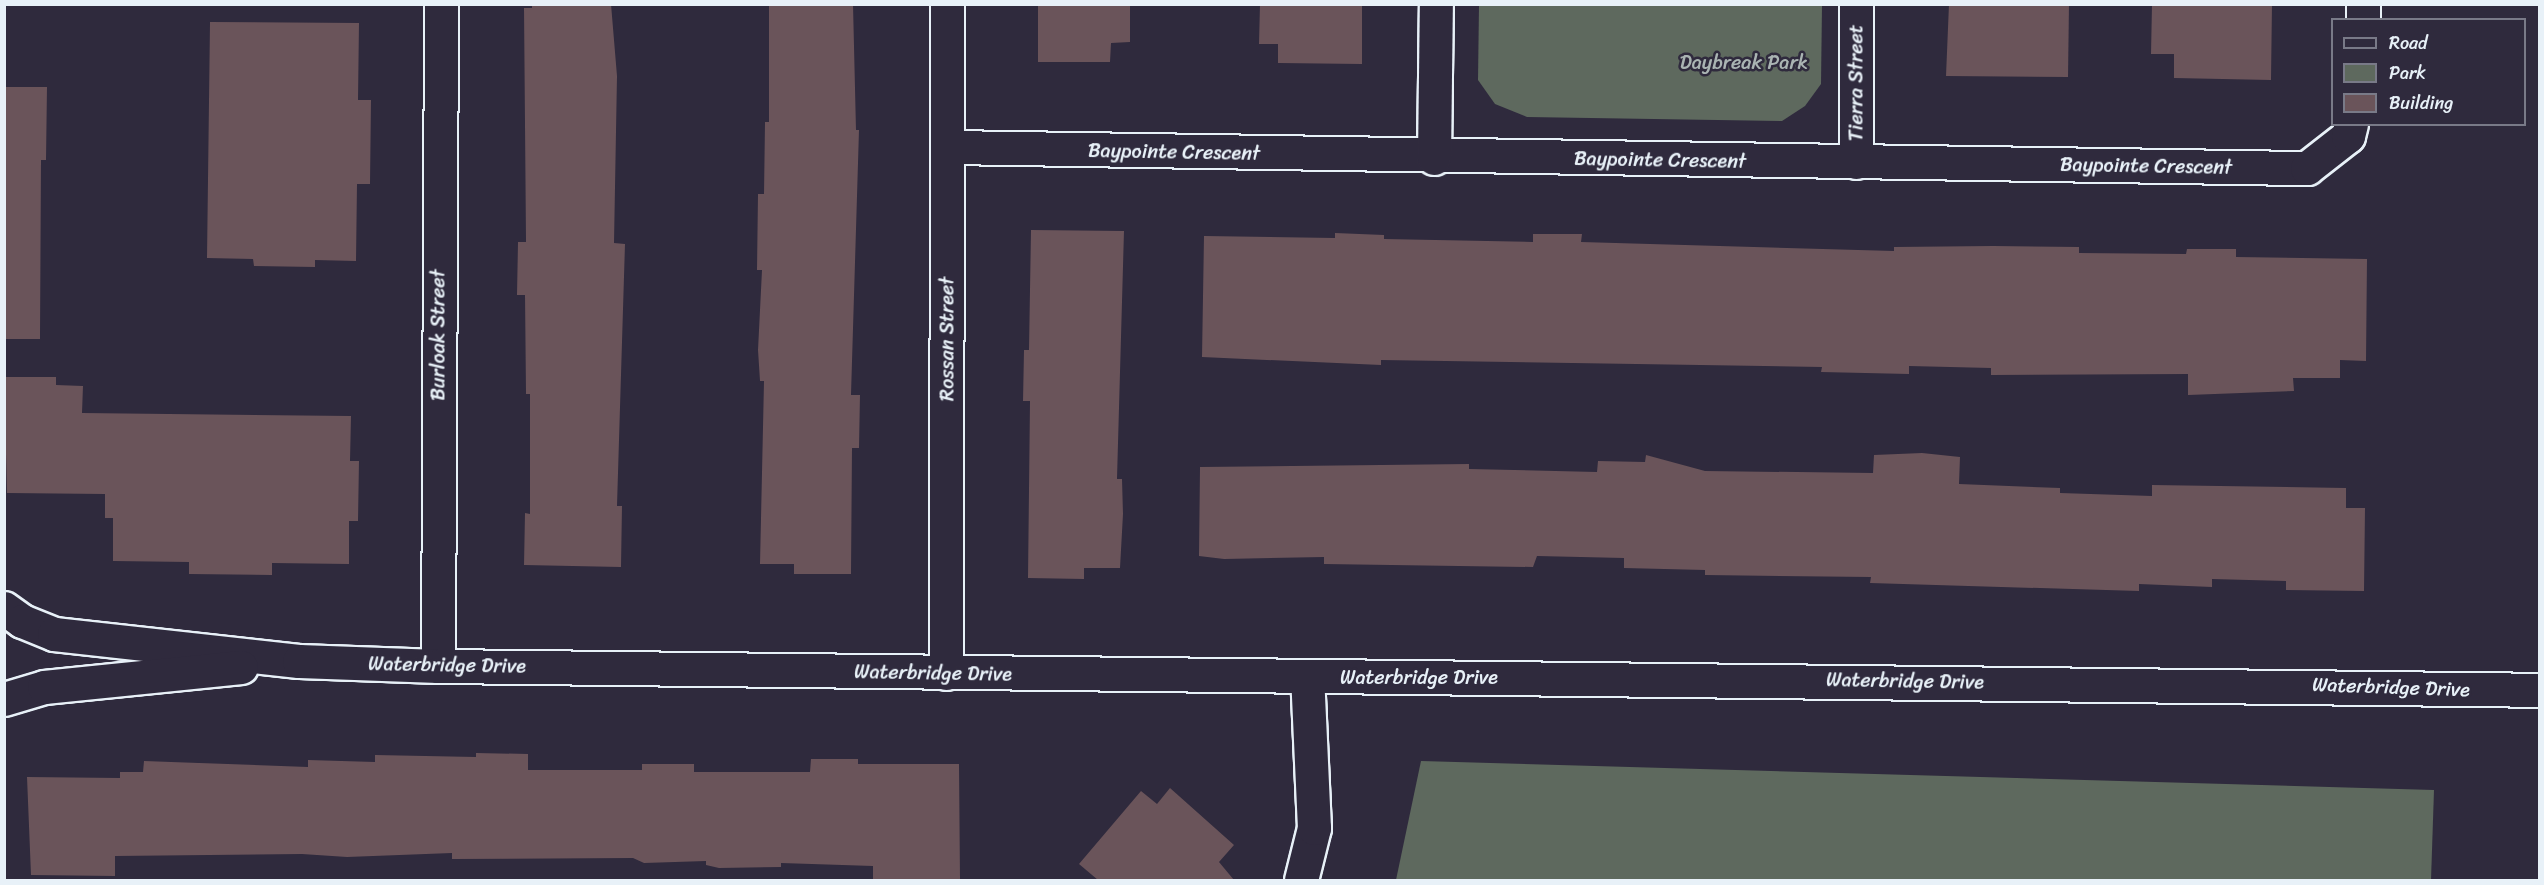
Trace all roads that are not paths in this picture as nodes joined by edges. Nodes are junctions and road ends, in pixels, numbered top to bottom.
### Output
1 (441, 4) edge
2 (947, 4) edge
3 (1436, 4) edge
4 (1856, 4) edge
5 (2350, 126) edge
6 (948, 147) junction
7 (1434, 158) junction
8 (1856, 162) junction
9 (4, 608) edge
10 (299, 661) junction
11 (438, 666) junction
12 (946, 673) junction
13 (1307, 676) junction
14 (2540, 690) edge
15 (4, 699) edge
16 (1301, 880) edge

1 - 11 street, Burloak Street
2 - 6 street, Rossan Street
3 - 7 street
4 - 8 street, Tierra Street
5 - 8 street, Baypointe Crescent
6 - 7 street, Baypointe Crescent
6 - 12 street, Rossan Street
7 - 8 street, Baypointe Crescent
9 - 10 street, Waterbridge Drive
10 - 11 street, Waterbridge Drive
10 - 15 street, Waterbridge Drive
11 - 12 street, Waterbridge Drive
12 - 13 street, Waterbridge Drive
13 - 14 street, Waterbridge Drive
13 - 16 street

